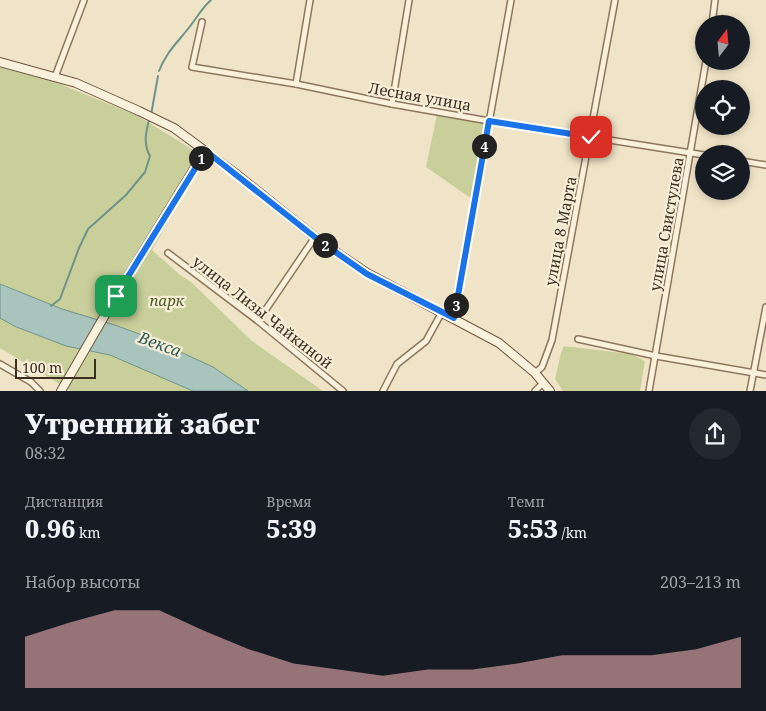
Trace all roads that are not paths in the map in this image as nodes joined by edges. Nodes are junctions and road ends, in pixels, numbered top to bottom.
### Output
1 (84, 0) edge
2 (310, 0) edge
3 (409, 0) edge
4 (511, 0) edge
5 (615, 0) edge
6 (715, 0) edge
7 (713, 15) edge
8 (202, 22) dead end
9 (0, 62) edge
10 (705, 70) edge
11 (54, 77) junction
12 (296, 84) junction
13 (392, 104) junction
14 (489, 121) junction
15 (591, 137) junction
16 (206, 151) junction
17 (691, 153) junction
18 (695, 154) edge
19 (750, 162) edge
20 (766, 165) edge
21 (315, 237) junction
22 (168, 253) dead end
23 (766, 307) edge
24 (442, 312) junction
25 (454, 318) junction
26 (258, 321) junction
27 (578, 339) dead end
28 (656, 356) junction
29 (0, 364) edge
30 (535, 373) junction
31 (753, 373) junction
32 (766, 375) edge
33 (543, 383) junction
34 (40, 391) edge
35 (61, 391) edge
36 (343, 391) edge
37 (383, 391) edge
38 (535, 391) edge
39 (550, 391) edge
40 (649, 391) edge
41 (750, 391) edge

1 - 11 street
2 - 12 street
3 - 13 street
4 - 14 street
5 - 15 street, улица 8 Марта
6 - 7 street
8 - 12 street, Лесная улица
9 - 11 main road
10 - 17 street, улица Свистулева
11 - 16 main road
12 - 13 street, Лесная улица
13 - 14 street, Лесная улица
14 - 15 street, Лесная улица
14 - 25 street
15 - 17 street, Лесная улица
15 - 30 street, улица 8 Марта
16 - 21 main road
16 - 35 main road
17 - 18 street, Лесная улица
17 - 28 street, улица Свистулева
19 - 20 street
21 - 24 main road
21 - 26 street
22 - 26 street, улица Лизы Чайкиной
23 - 31 street
24 - 25 main road
24 - 37 street
25 - 30 main road
26 - 36 street, улица Лизы Чайкиной
27 - 28 street
28 - 31 street
28 - 40 street, улица Свистулева
29 - 34 street
30 - 33 main road
31 - 32 street
31 - 41 street
33 - 38 street
33 - 39 main road

